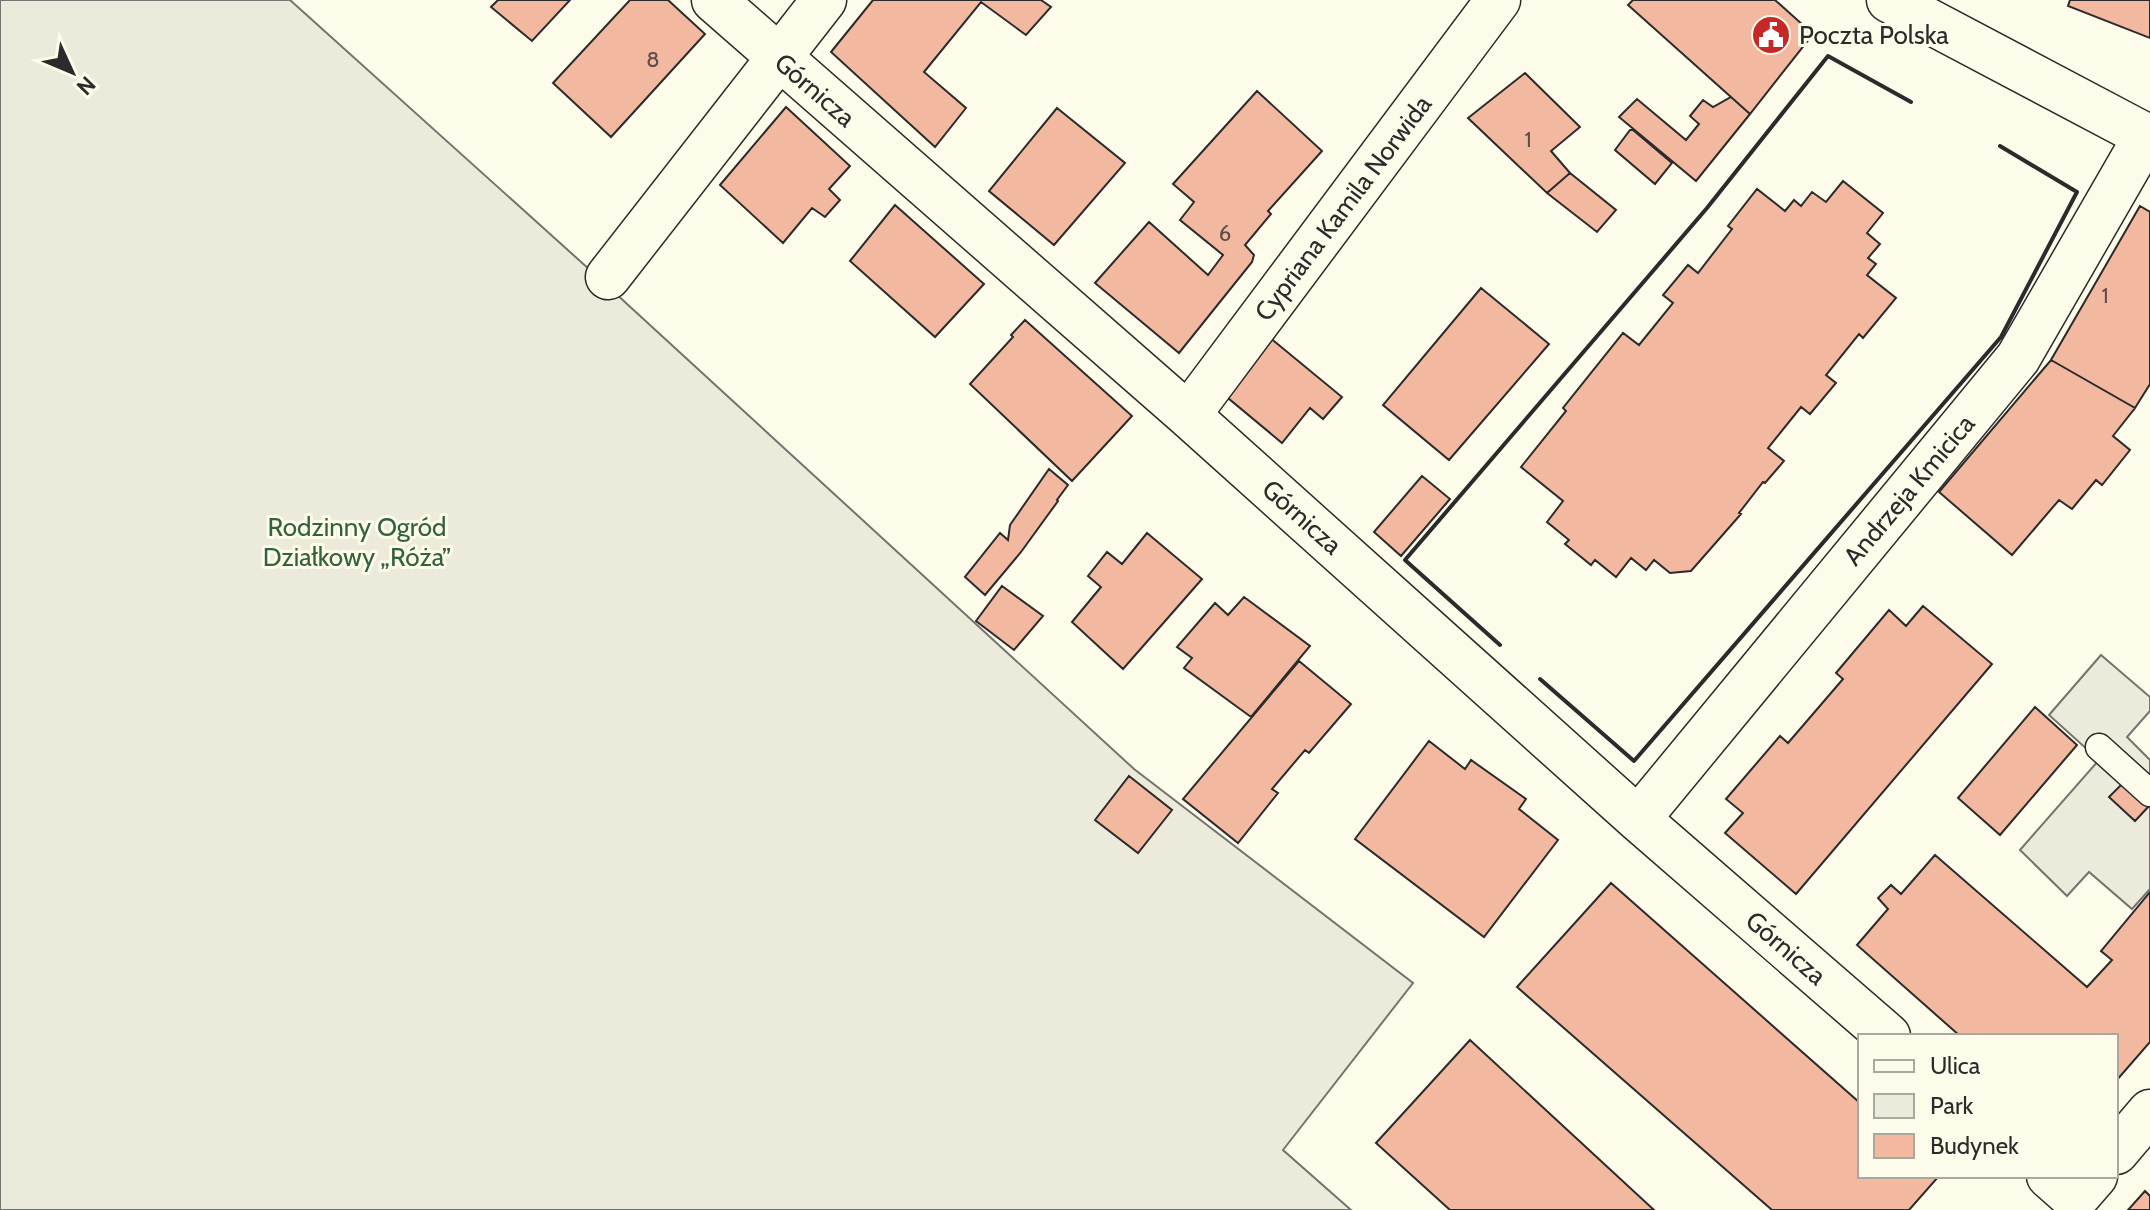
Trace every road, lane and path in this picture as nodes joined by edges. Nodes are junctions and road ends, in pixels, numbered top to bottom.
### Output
1 (714, 0) edge
2 (824, 0) edge
3 (1498, 0) edge
4 (1889, 0) edge
5 (779, 58) junction
6 (2148, 137) edge
7 (608, 277) dead end
8 (1188, 415) junction
9 (2099, 747) dead end
10 (2150, 793) edge
11 (1638, 819) junction
12 (1886, 1034) edge
13 (2150, 1112) edge
14 (2118, 1150) edge

1 - 5 street, Górnicza
2 - 5 street
3 - 8 street, Cypriana Kamila Norwida
4 - 6 street
5 - 7 street
5 - 8 street, Górnicza
6 - 11 street, Andrzeja Kmicica
8 - 11 street, Górnicza
9 - 10 lane
11 - 12 street, Górnicza
13 - 14 street

